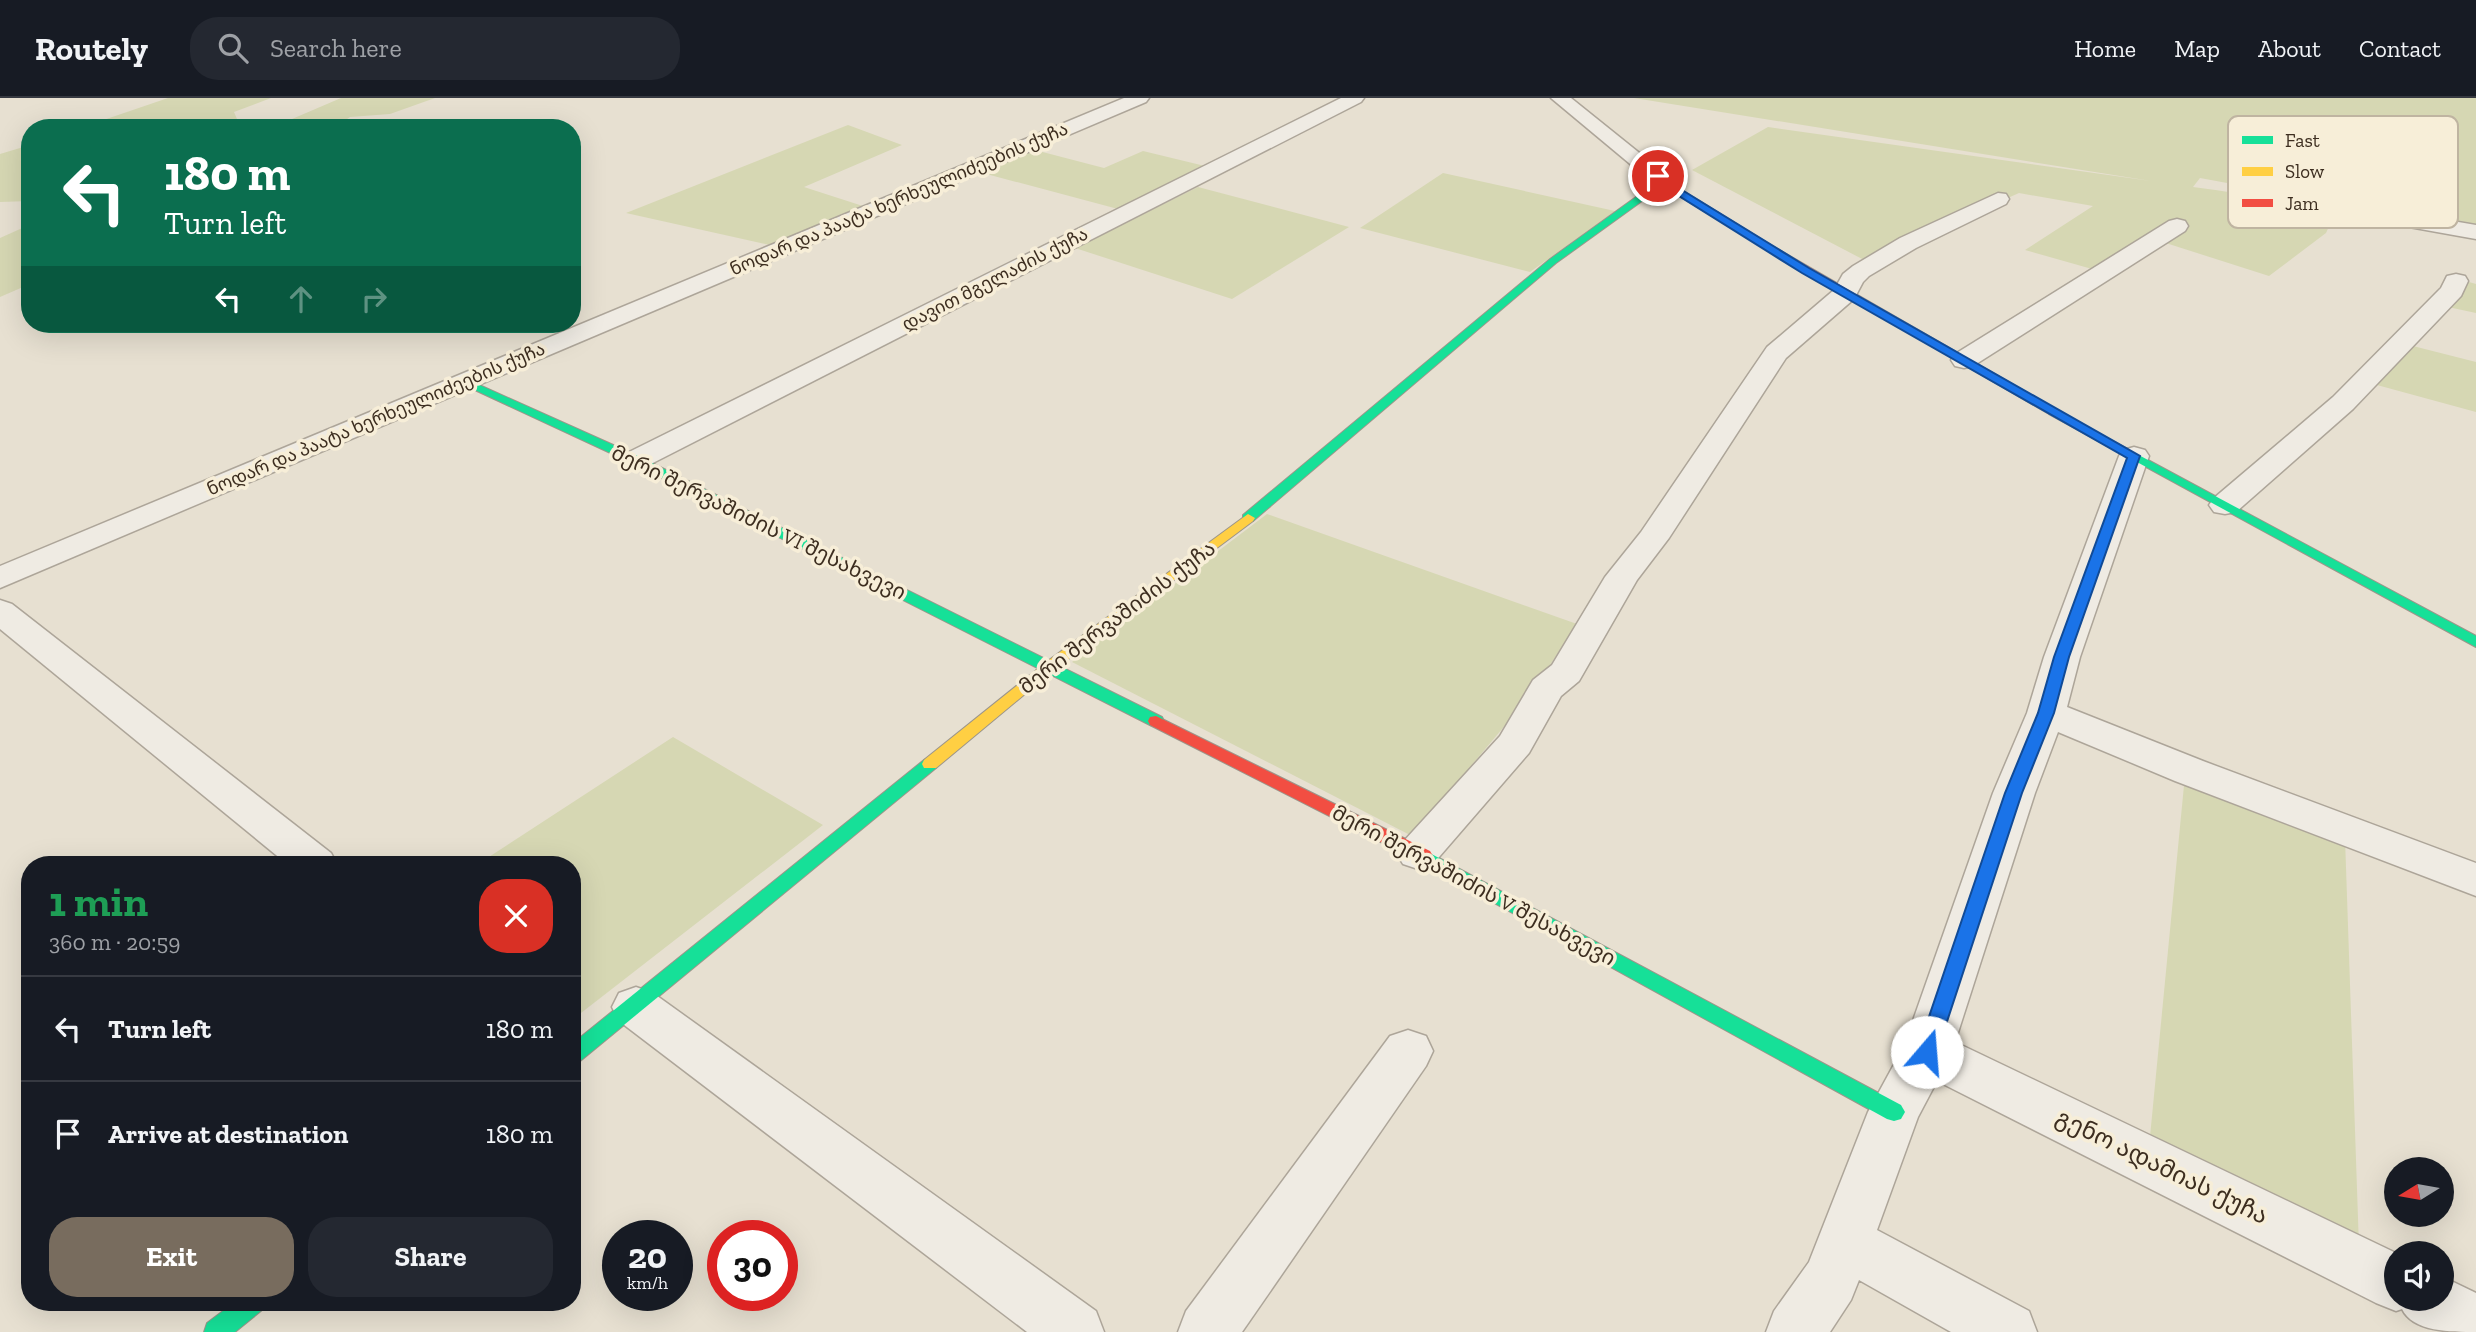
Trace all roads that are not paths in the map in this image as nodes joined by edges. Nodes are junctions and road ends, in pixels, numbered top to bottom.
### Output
1 (1140, 98) edge
2 (1355, 98) edge
3 (1561, 98) edge
4 (1666, 184) junction
5 (1998, 199) dead end
6 (2177, 226) dead end
7 (2453, 228) edge
8 (2476, 232) edge
9 (2456, 281) dead end
10 (1845, 294) junction
11 (1964, 360) junction
12 (466, 382) junction
13 (2134, 456) junction
14 (636, 460) junction
15 (2225, 505) junction
16 (0, 578) edge
17 (0, 611) edge
18 (2476, 642) edge
19 (1050, 666) junction
20 (2046, 713) junction
21 (1418, 853) junction
22 (306, 856) edge
23 (2476, 880) edge
24 (636, 1007) junction
25 (581, 1049) edge
26 (1408, 1051) dead end
27 (1927, 1052) junction
28 (1894, 1112) junction
29 (1845, 1242) junction
30 (2384, 1277) edge
31 (243, 1311) edge
32 (2451, 1311) edge
33 (2476, 1324) edge
34 (216, 1332) edge
35 (1075, 1332) edge
36 (1207, 1332) edge
37 (1795, 1332) edge
38 (2008, 1332) edge

1 - 12 street, ნოდარ და პაატა ხერხეულიძეების ქუჩა
2 - 14 street, დავით მგელაძის ქუჩა
3 - 4 street
4 - 10 street
4 - 19 street, მერი შერვაშიძის ქუჩა
5 - 10 street
6 - 11 street
7 - 8 street
9 - 15 street
10 - 11 street
10 - 21 street
11 - 13 street
12 - 14 street, მერი შერვაშიძის VI შესახვევი
12 - 16 street, ნოდარ და პაატა ხერხეულიძეების ქუჩა
13 - 15 street
13 - 20 street
14 - 19 street, მერი შერვაშიძის VI შესახვევი
15 - 18 street
17 - 22 street
19 - 21 street, მერი შერვაშიძის V შესახვევი
19 - 24 street, მერი შერვაშიძის ქუჩა
20 - 23 street
20 - 27 street
21 - 28 street, მერი შერვაშიძის V შესახვევი
24 - 25 street, მერი შერვაშიძის ქუჩა
24 - 35 street
26 - 36 street
27 - 28 street
27 - 30 street, გენო ადამიას ქუჩა
28 - 29 street
29 - 37 street
29 - 38 street
31 - 34 street
32 - 33 street

